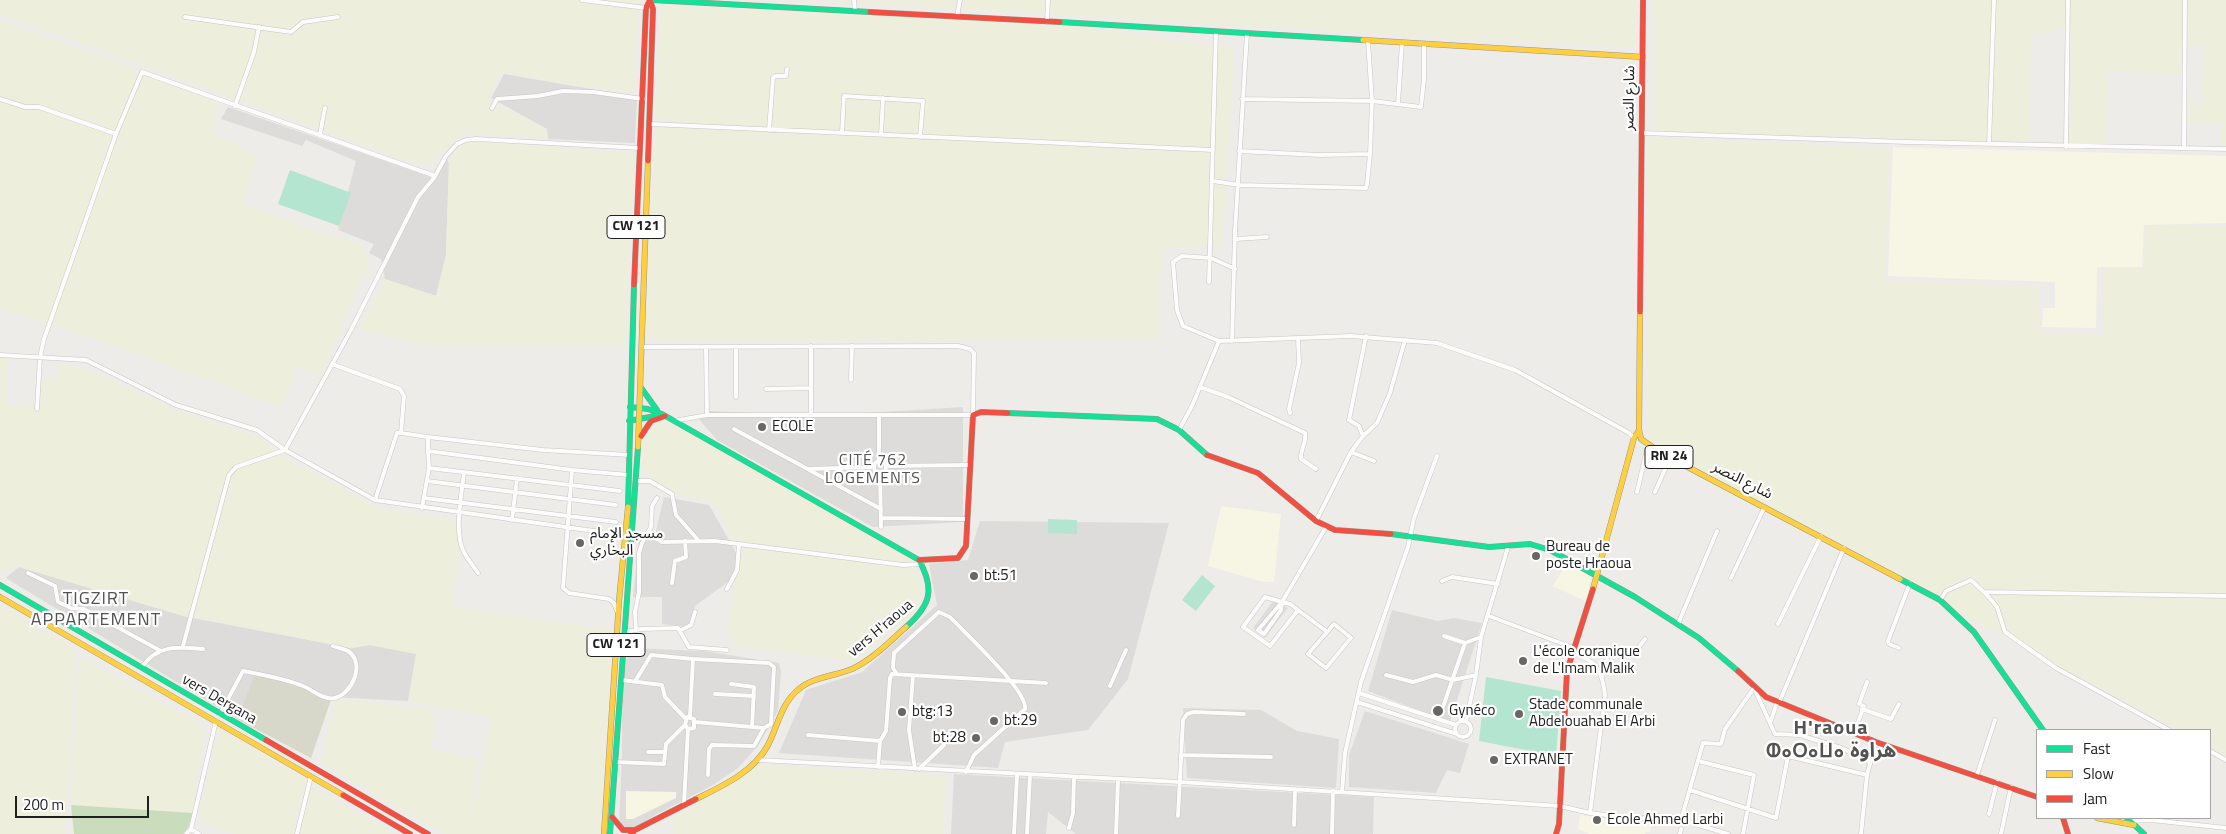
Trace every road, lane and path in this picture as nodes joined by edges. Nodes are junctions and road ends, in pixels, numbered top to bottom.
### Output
1 (582, 0) edge
2 (651, 0) edge
3 (854, 0) edge
4 (960, 0) edge
5 (1048, 0) edge
6 (1643, 0) edge
7 (1994, 0) edge
8 (2068, 0) edge
9 (2185, 0) edge
10 (646, 8) junction
11 (854, 11) junction
12 (186, 17) dead end
13 (338, 17) dead end
14 (957, 17) junction
15 (1047, 22) junction
16 (259, 27) junction
17 (1216, 31) junction
18 (1247, 33) junction
19 (1368, 41) junction
20 (1402, 43) junction
21 (1424, 44) junction
22 (1643, 57) junction
23 (787, 69) dead end
24 (643, 98) junction
25 (883, 98) junction
26 (1242, 98) junction
27 (0, 99) edge
28 (1372, 102) junction
29 (1398, 103) junction
30 (235, 106) junction
31 (325, 108) dead end
32 (492, 108) dead end
33 (651, 124) junction
34 (769, 130) junction
35 (842, 133) junction
36 (1642, 133) junction
37 (116, 134) junction
38 (320, 134) junction
39 (881, 135) junction
40 (920, 137) junction
41 (1989, 144) junction
42 (2066, 146) junction
43 (641, 148) junction
44 (2184, 148) junction
45 (2226, 149) edge
46 (1213, 150) junction
47 (1239, 151) junction
48 (1370, 154) junction
49 (435, 176) junction
50 (1213, 181) junction
51 (1239, 185) junction
52 (1267, 237) dead end
53 (1236, 239) junction
54 (1211, 258) junction
55 (1235, 270) junction
56 (1209, 282) dead end
57 (1366, 336) junction
58 (1298, 338) junction
59 (1405, 340) junction
60 (1219, 341) junction
61 (1232, 341) junction
62 (811, 346) junction
63 (852, 346) junction
64 (641, 347) junction
65 (706, 347) junction
66 (736, 347) junction
67 (0, 355) edge
68 (40, 357) junction
69 (332, 364) junction
70 (851, 380) dead end
71 (640, 385) junction
72 (1200, 387) junction
73 (811, 388) junction
74 (766, 389) dead end
75 (736, 397) dead end
76 (629, 407) junction
77 (641, 407) junction
78 (37, 409) dead end
79 (1290, 413) dead end
80 (973, 414) junction
81 (707, 415) junction
82 (811, 415) junction
83 (879, 415) junction
84 (666, 416) junction
85 (640, 419) junction
86 (630, 421) junction
87 (674, 421) junction
88 (734, 428) dead end
89 (1180, 430) junction
90 (1639, 430) junction
91 (401, 433) junction
92 (1362, 436) junction
93 (428, 437) junction
94 (1634, 438) junction
95 (637, 444) junction
96 (1648, 445) junction
97 (285, 450) junction
98 (428, 451) junction
99 (1351, 452) junction
100 (630, 455) junction
101 (1437, 456) dead end
102 (1670, 458) junction
103 (879, 461) junction
104 (1374, 461) dead end
105 (970, 465) junction
106 (886, 466) junction
107 (874, 467) junction
108 (429, 468) junction
109 (808, 469) junction
110 (1316, 469) dead end
111 (572, 470) junction
112 (464, 472) junction
113 (880, 473) junction
114 (629, 475) junction
115 (517, 478) junction
116 (427, 480) junction
117 (635, 481) junction
118 (463, 485) junction
119 (571, 486) junction
120 (620, 491) dead end
121 (516, 492) junction
122 (1637, 492) dead end
123 (1655, 492) dead end
124 (424, 498) junction
125 (570, 498) junction
126 (657, 498) dead end
127 (375, 500) junction
128 (460, 503) junction
129 (616, 505) dead end
130 (1765, 507) junction
131 (422, 508) junction
132 (881, 509) junction
133 (514, 510) junction
134 (460, 513) junction
135 (568, 517) junction
136 (881, 518) junction
137 (967, 519) junction
138 (512, 520) junction
139 (1316, 521) junction
140 (616, 522) dead end
141 (567, 527) junction
142 (881, 527) dead end
143 (1326, 527) junction
144 (1717, 531) dead end
145 (601, 532) dead end
146 (648, 533) junction
147 (1409, 536) junction
148 (1821, 536) junction
149 (685, 541) junction
150 (699, 541) junction
151 (739, 545) junction
152 (1508, 547) junction
153 (1844, 548) junction
154 (920, 562) junction
155 (28, 573) dead end
156 (478, 573) dead end
157 (1597, 576) junction
158 (1731, 578) dead end
159 (1442, 581) dead end
160 (672, 583) dead end
161 (1910, 583) junction
162 (1498, 584) junction
163 (0, 586) edge
164 (727, 589) dead end
165 (1984, 592) junction
166 (2226, 596) edge
167 (0, 597) edge
168 (1940, 600) junction
169 (1282, 602) junction
170 (1298, 610) junction
171 (695, 612) dead end
172 (618, 615) junction
173 (1489, 616) junction
174 (1678, 624) junction
175 (1778, 624) dead end
176 (636, 630) junction
177 (681, 630) junction
178 (1326, 631) junction
179 (625, 632) junction
180 (1444, 636) dead end
181 (1481, 637) junction
182 (1645, 639) dead end
183 (1466, 642) junction
184 (183, 646) junction
185 (333, 646) dead end
186 (1899, 648) dead end
187 (203, 650) dead end
188 (727, 650) dead end
189 (1126, 650) dead end
190 (1574, 650) junction
191 (161, 651) junction
192 (693, 659) junction
193 (140, 669) junction
194 (896, 674) junction
195 (913, 675) junction
196 (1386, 675) dead end
197 (1476, 676) junction
198 (1602, 677) junction
199 (622, 680) junction
200 (636, 680) junction
201 (1453, 680) junction
202 (1011, 681) junction
203 (1867, 682) dead end
204 (1046, 683) dead end
205 (731, 684) dead end
206 (1110, 686) dead end
207 (1754, 688) junction
208 (1359, 693) junction
209 (715, 694) dead end
210 (754, 696) junction
211 (1357, 702) junction
212 (1778, 703) junction
213 (1899, 704) dead end
214 (1443, 707) dead end
215 (1862, 709) junction
216 (1244, 714) dead end
217 (220, 715) junction
218 (688, 718) junction
219 (1995, 720) dead end
220 (216, 721) junction
221 (1466, 721) junction
222 (696, 722) junction
223 (1770, 723) junction
224 (1456, 725) junction
225 (687, 727) junction
226 (752, 727) junction
227 (764, 728) junction
228 (2042, 729) edge
229 (2167, 729) edge
230 (1854, 733) junction
231 (1457, 734) junction
232 (808, 735) dead end
233 (880, 741) junction
234 (1876, 742) junction
235 (944, 745) dead end
236 (648, 752) dead end
237 (665, 752) junction
238 (2211, 752) edge
239 (1181, 755) junction
240 (1272, 757) dead end
241 (758, 760) junction
242 (2226, 760) edge
243 (1698, 761) junction
244 (615, 762) junction
245 (1869, 762) junction
246 (878, 767) junction
247 (917, 769) junction
248 (966, 772) junction
249 (1017, 775) junction
250 (1867, 775) junction
251 (1978, 775) junction
252 (311, 776) junction
253 (708, 776) dead end
254 (1030, 776) junction
255 (1074, 777) junction
256 (1118, 780) junction
257 (1180, 782) junction
258 (1997, 782) junction
259 (2011, 787) junction
260 (1295, 789) junction
261 (1690, 790) junction
262 (1333, 791) junction
263 (1342, 792) junction
264 (2036, 797) edge
265 (684, 804) junction
266 (1560, 806) junction
267 (1747, 810) junction
268 (1590, 813) junction
269 (1989, 814) dead end
270 (611, 815) junction
271 (1178, 816) dead end
272 (2062, 819) edge
273 (2108, 819) edge
274 (2152, 819) edge
275 (1681, 820) junction
276 (2130, 821) edge
277 (1294, 825) dead end
278 (1069, 828) dead end
279 (2226, 828) edge
280 (191, 829) junction
281 (633, 832) edge
282 (186, 834) edge
283 (199, 834) edge
284 (297, 834) edge
285 (410, 834) edge
286 (428, 834) edge
287 (604, 834) edge
288 (610, 834) edge
289 (1014, 834) edge
290 (1027, 834) edge
291 (1116, 834) edge
292 (1332, 834) edge
293 (1556, 834) edge
294 (1728, 834) edge
295 (1743, 834) edge
296 (1862, 834) edge
297 (2000, 834) edge
298 (2068, 834) edge
299 (2144, 834) edge

1 - 10 street
2 - 10 main road, CW 121
2 - 11 main road
2 - 33 main road
3 - 11 street
4 - 14 street
5 - 15 street
6 - 22 main road, شارع النصر / RN 24
7 - 41 street
8 - 42 street
9 - 44 street
10 - 24 main road, CW 121
11 - 14 main road
12 - 16 street
13 - 16 street
14 - 15 main road
15 - 17 main road
16 - 30 street
17 - 18 main road
17 - 46 street
18 - 19 main road
18 - 26 street
19 - 20 main road
19 - 28 street
20 - 21 main road
20 - 29 street
21 - 22 main road
21 - 29 street
22 - 36 main road, شارع النصر / RN 24
23 - 34 street
24 - 32 street
24 - 43 main road, CW 121
25 - 35 street
25 - 39 street
25 - 40 street
26 - 28 street
26 - 47 street
27 - 37 street
28 - 29 street
28 - 48 street
30 - 37 street
30 - 38 street
31 - 38 street
33 - 34 street
33 - 64 main road
34 - 35 street
35 - 39 street
36 - 41 street
36 - 90 main road, شارع النصر / RN 24
37 - 68 street
38 - 49 street
39 - 40 street
40 - 46 street
41 - 42 street
42 - 44 street
43 - 49 street
43 - 76 main road, CW 121
44 - 45 street
46 - 50 street
47 - 48 street
47 - 51 street
48 - 51 street
49 - 69 street
50 - 51 street
50 - 54 street
51 - 53 street
52 - 53 street
53 - 55 street
54 - 55 street
54 - 56 street
54 - 60 street
55 - 61 street
57 - 58 street
57 - 59 street
57 - 92 street
58 - 61 street
58 - 79 street
59 - 92 street
59 - 94 street
60 - 61 street
60 - 72 street
62 - 63 street
62 - 66 street
62 - 73 street
63 - 70 street
63 - 80 street
64 - 65 street
64 - 71 main road
65 - 66 street
65 - 81 street
66 - 75 street
67 - 68 street
68 - 78 street
68 - 97 street
69 - 91 street
69 - 97 street
71 - 77 main road
71 - 84 main road
72 - 89 street
72 - 110 street
73 - 74 street
73 - 82 street
76 - 77 main road
76 - 86 main road, CW 121
77 - 84 main road
77 - 85 main road
80 - 83 street
80 - 89 main road
80 - 105 main road
81 - 82 street
81 - 87 street
82 - 83 street
83 - 103 street
84 - 85 main road
84 - 87 main road
84 - 95 main road
85 - 86 main road
85 - 95 main road
86 - 100 main road, CW 121
87 - 154 main road
88 - 109 street
89 - 139 main road
90 - 94 main road
90 - 96 main road, شارع النصر / RN 24
91 - 93 street
91 - 127 street
92 - 99 street
93 - 98 street
93 - 100 street
94 - 157 main road
95 - 117 main road
96 - 102 main road, شارع النصر / RN 24
96 - 122 street
97 - 127 street
97 - 184 street
98 - 108 street
98 - 111 street
99 - 104 street
99 - 139 street
100 - 114 main road, CW 121
101 - 147 street
102 - 123 street
102 - 130 main road, شارع النصر / RN 24
103 - 106 street
103 - 107 street
105 - 106 street
105 - 137 main road
106 - 113 street
107 - 109 street
107 - 113 street
108 - 112 street
108 - 116 street
109 - 132 street
111 - 114 street
111 - 119 street
112 - 115 street
112 - 118 street
113 - 132 street
114 - 172 main road, CW 121
115 - 119 street
115 - 121 street
116 - 118 street
116 - 124 street
117 - 150 street
117 - 179 main road
118 - 121 street
118 - 128 street
119 - 120 street
119 - 125 street
121 - 125 street
121 - 133 street
124 - 128 street
124 - 131 street
125 - 129 street
125 - 135 street
126 - 146 street
127 - 131 street
128 - 133 street
128 - 134 street
130 - 148 main road, شارع النصر / RN 24
130 - 158 street
131 - 134 street
132 - 136 street
133 - 135 street
133 - 138 street
134 - 138 street
134 - 156 street
135 - 140 street
135 - 141 street
136 - 137 street
136 - 142 street
137 - 154 main road
138 - 141 street
139 - 143 main road
141 - 145 street
141 - 172 street
143 - 147 main road
143 - 169 street
144 - 174 street
146 - 149 street
146 - 176 street
147 - 152 main road
147 - 208 street
148 - 153 main road, شارع النصر / RN 24
148 - 175 street
149 - 150 street
149 - 160 street
150 - 151 street
151 - 154 street
151 - 164 street
152 - 157 main road
152 - 162 street
153 - 161 main road, شارع النصر / RN 24
153 - 212 street
154 - 241 main road, vers H'raoua
155 - 191 street
157 - 174 main road
157 - 190 main road
159 - 162 street
161 - 168 main road, شارع النصر / RN 24
161 - 186 street
162 - 173 street
163 - 193 main road, vers Dergana
165 - 166 street
165 - 168 street
165 - 229 street
167 - 220 main road
168 - 228 main road, شارع النصر / RN 24
169 - 169 street
169 - 170 street
169 - 170 street
170 - 178 street
171 - 177 street
172 - 287 main road, CW 121
173 - 181 street
173 - 190 street
174 - 207 main road
176 - 177 street
176 - 179 street
177 - 188 street
178 - 178 street
179 - 199 main road
180 - 183 street
181 - 183 street
181 - 197 street
182 - 198 street
183 - 201 street
184 - 187 street
184 - 191 street
185 - 217 street
189 - 206 street
190 - 198 street
190 - 266 main road
191 - 193 street
192 - 200 street
192 - 218 street
192 - 227 street
193 - 217 main road, vers Dergana
194 - 195 street
194 - 202 street
194 - 233 street
195 - 202 street
195 - 247 street
196 - 201 street
197 - 201 street
197 - 221 street
198 - 268 street
199 - 200 street
199 - 244 main road
200 - 218 street
201 - 214 street
202 - 204 street
202 - 248 street
203 - 215 street
205 - 210 street
207 - 212 main road
207 - 223 street
207 - 243 street
208 - 211 street
208 - 224 street
209 - 210 street
210 - 226 street
211 - 231 street
211 - 263 street
212 - 223 street
212 - 230 main road
213 - 215 street
215 - 230 street
216 - 239 street
217 - 286 main road, vers Dergana
218 - 222 street
218 - 225 street
219 - 251 street
220 - 252 main road
220 - 280 street
221 - 224 street
221 - 231 street
222 - 225 street
222 - 226 street
223 - 245 street
224 - 231 street
225 - 237 street
225 - 265 street
226 - 227 street
227 - 253 street
230 - 234 main road
232 - 233 street
233 - 246 street
234 - 245 street
234 - 251 main road
235 - 247 street
236 - 237 street
237 - 244 street
238 - 242 street
239 - 240 street
239 - 257 street
241 - 246 street
241 - 265 main road, vers H'raoua
243 - 261 street
243 - 267 street
244 - 270 main road
245 - 250 street
246 - 247 street
247 - 248 street
248 - 249 street
249 - 254 street
249 - 289 street
250 - 267 street
250 - 296 street
251 - 258 main road
252 - 284 street
252 - 285 main road
254 - 255 street
254 - 290 street
255 - 256 street
255 - 278 street
256 - 257 street
256 - 291 street
257 - 260 street
257 - 271 street
258 - 259 main road
258 - 269 street
259 - 264 main road
259 - 297 street
260 - 262 street
260 - 277 street
261 - 267 street
261 - 275 street
262 - 263 street
262 - 292 street
263 - 266 street
265 - 281 main road, vers H'raoua
266 - 268 street
266 - 293 main road
267 - 295 street
268 - 275 street
270 - 281 main road
270 - 288 main road
272 - 298 main road
273 - 276 main road
274 - 276 street
274 - 279 street
275 - 294 street
276 - 299 main road
280 - 282 street
280 - 283 street

